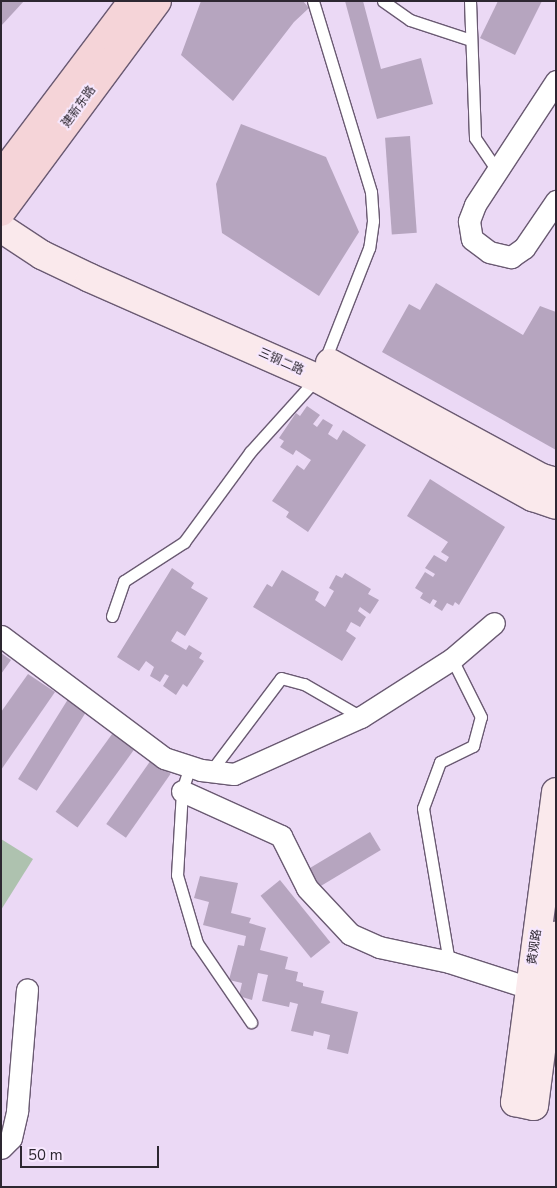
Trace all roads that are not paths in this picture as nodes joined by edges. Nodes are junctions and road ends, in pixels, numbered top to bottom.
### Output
1 (133, 1) edge
2 (157, 1) edge
3 (313, 1) edge
4 (383, 1) edge
5 (470, 1) edge
6 (471, 40) junction
7 (556, 80) edge
8 (498, 172) junction
9 (1, 176) edge
10 (556, 201) edge
11 (2, 214) edge
12 (321, 369) junction
13 (556, 482) edge
14 (556, 505) edge
15 (112, 616) dead end
16 (494, 623) dead end
17 (1, 636) edge
18 (452, 660) junction
19 (361, 717) junction
20 (190, 766) junction
21 (211, 771) junction
22 (182, 791) junction
23 (556, 792) edge
24 (556, 935) edge
25 (449, 962) junction
26 (27, 989) dead end
27 (545, 993) edge
28 (251, 1022) dead end
29 (524, 1104) dead end
30 (1, 1148) edge

1 - 9 main road, 建新东路
2 - 11 main road, 建新东路
3 - 12 lane
4 - 6 lane
5 - 6 lane
6 - 8 lane
7 - 8 street
8 - 10 street
11 - 12 street, 三钢二路
12 - 13 street, 三钢二路
12 - 14 street, 三钢二路
12 - 15 lane
16 - 18 street
17 - 20 street
18 - 19 street
18 - 25 lane
19 - 21 street
19 - 21 lane
20 - 21 street
20 - 22 lane
22 - 25 street
22 - 28 lane
23 - 27 street, 黄观路
24 - 27 street, 黄观路
25 - 27 street
26 - 30 street
27 - 29 street, 黄观路

